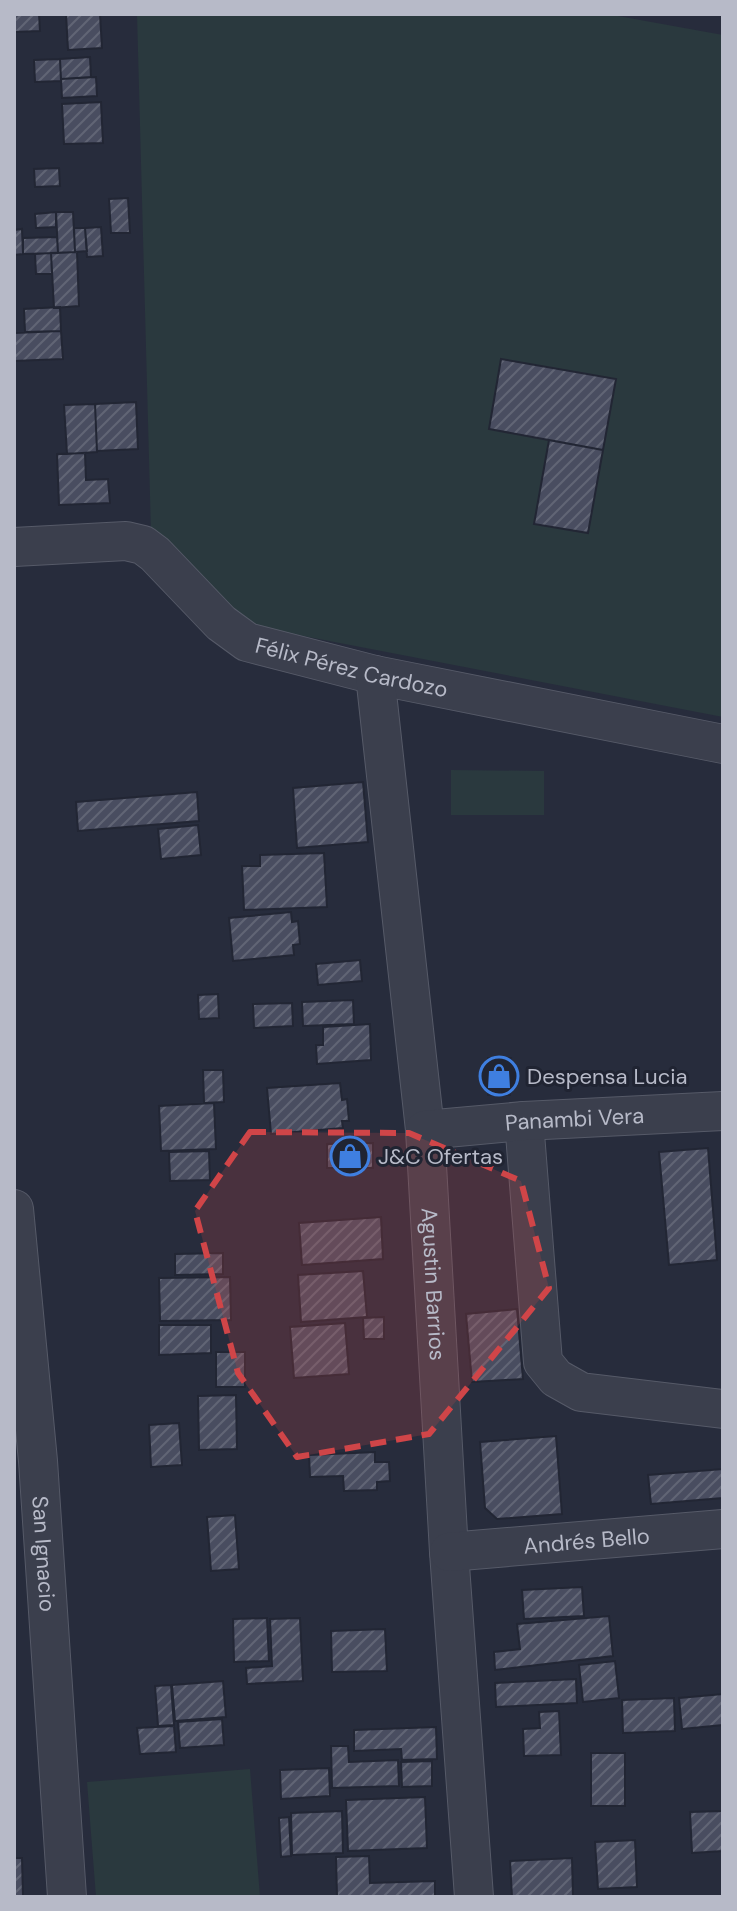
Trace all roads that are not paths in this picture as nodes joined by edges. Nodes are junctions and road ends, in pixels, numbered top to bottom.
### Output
1 (14, 547) edge
2 (375, 675) junction
3 (723, 744) edge
4 (723, 1111) edge
5 (524, 1121) junction
6 (425, 1130) junction
7 (14, 1209) edge
8 (723, 1409) edge
9 (26, 1462) edge
10 (723, 1529) edge
11 (449, 1552) junction
12 (67, 1897) edge
13 (474, 1897) edge

1 - 2 street, Félix Pérez Cardozo
2 - 3 street, Félix Pérez Cardozo
2 - 6 street, Agustin Barrios
4 - 5 street, Panambi Vera
5 - 6 street, Panambi Vera
5 - 8 street
6 - 11 street, Agustin Barrios
7 - 9 street, San Ignacio
9 - 12 street, San Ignacio
10 - 11 street, Andrés Bello
11 - 13 street, Agustin Barrios

